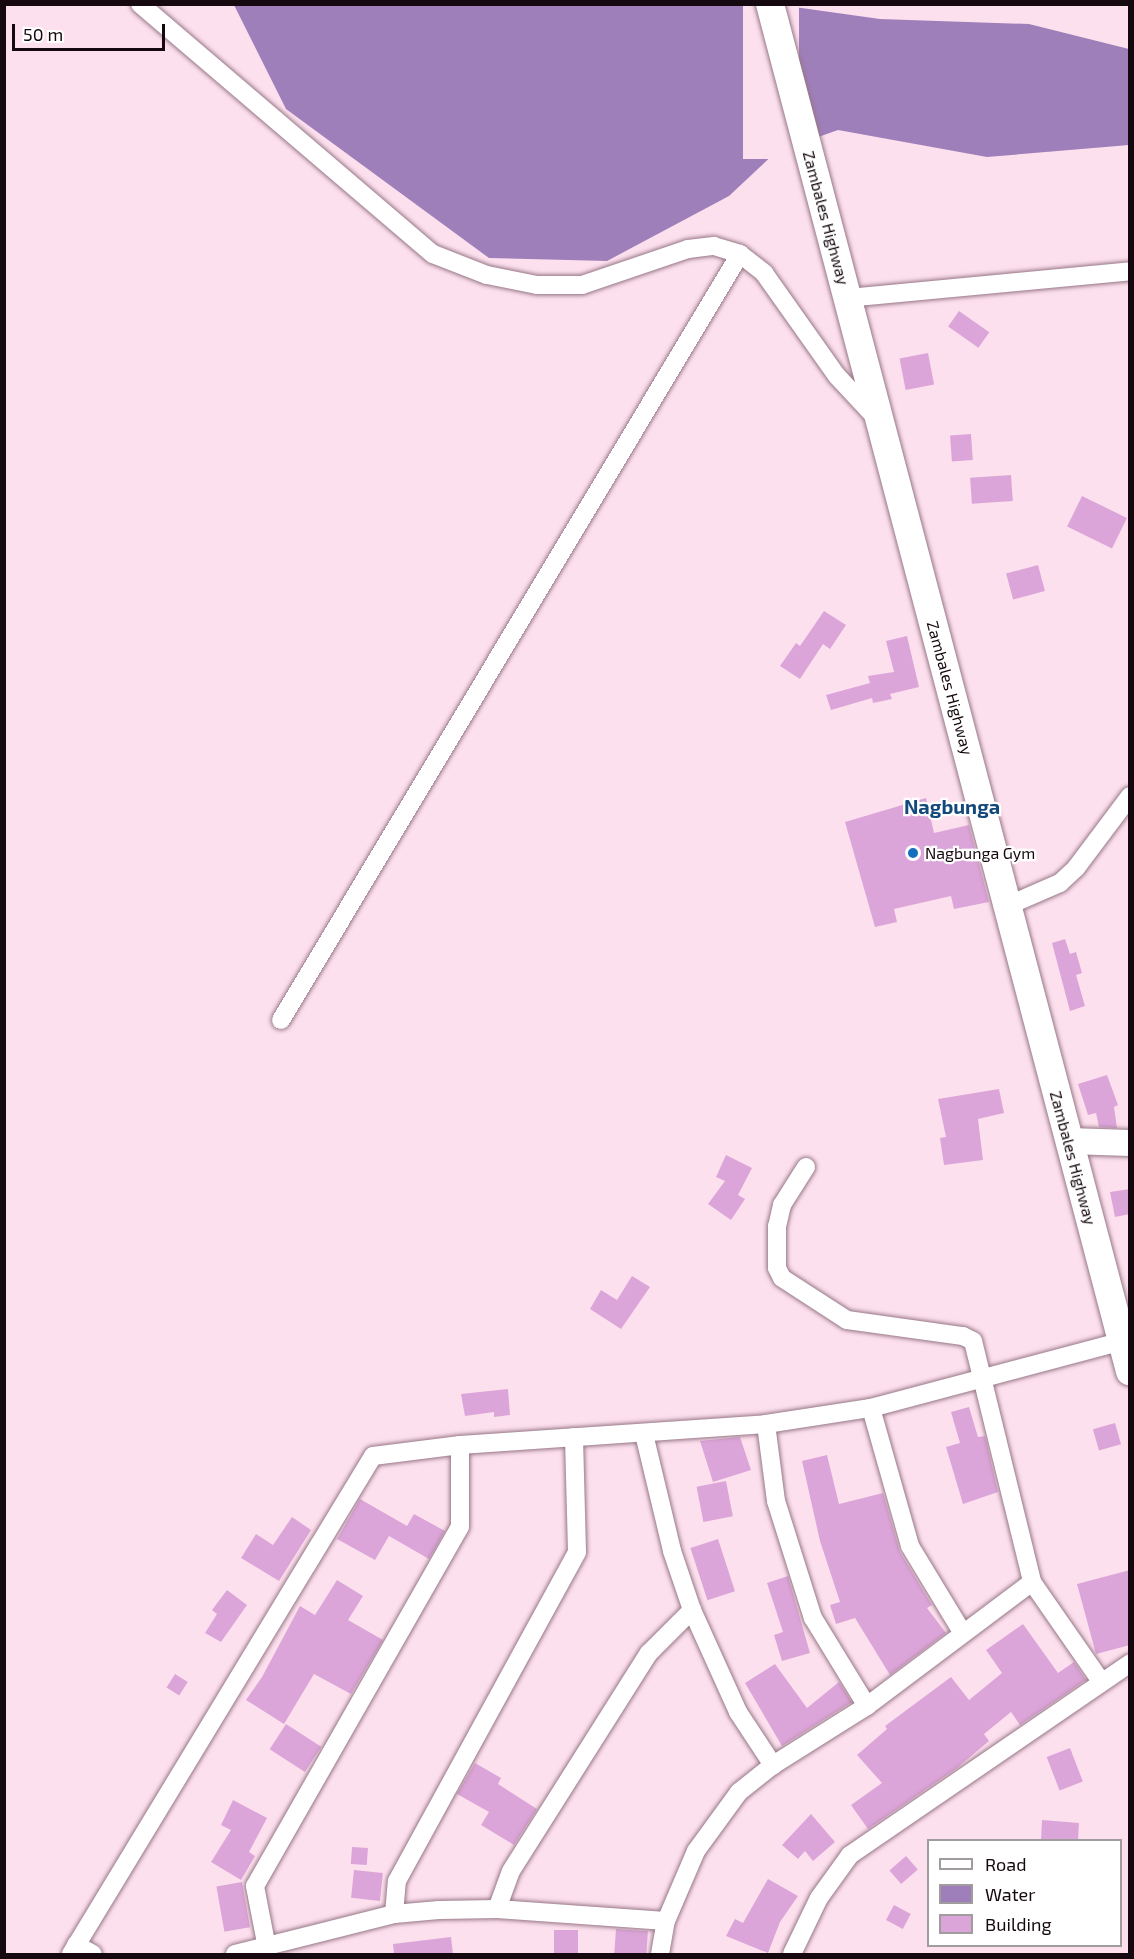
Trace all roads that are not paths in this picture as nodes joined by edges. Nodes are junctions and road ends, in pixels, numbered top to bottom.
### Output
1 (140, 4) edge
2 (770, 4) edge
3 (740, 254) junction
4 (1130, 271) edge
5 (847, 298) junction
6 (880, 422) junction
7 (1130, 796) edge
8 (1007, 906) junction
9 (281, 1020) dead end
10 (1069, 1141) junction
11 (1130, 1143) edge
12 (806, 1167) dead end
13 (1122, 1341) junction
14 (1130, 1371) edge
15 (981, 1379) junction
16 (871, 1408) junction
17 (766, 1424) junction
18 (644, 1434) junction
19 (574, 1437) junction
20 (460, 1445) junction
21 (1032, 1582) junction
22 (692, 1610) junction
23 (962, 1632) junction
24 (1130, 1663) edge
25 (1100, 1680) junction
26 (867, 1706) junction
27 (772, 1765) junction
28 (497, 1909) junction
29 (394, 1914) junction
30 (666, 1921) junction
31 (267, 1948) junction
32 (74, 1950) edge
33 (93, 1954) edge
34 (235, 1954) edge
35 (660, 1954) edge
36 (792, 1954) edge

1 - 3 street
2 - 5 main road, Zambales Highway
3 - 6 street
3 - 9 street
4 - 5 street
5 - 6 main road, Zambales Highway
6 - 8 main road, Zambales Highway
7 - 8 street
8 - 10 main road, Zambales Highway
10 - 11 street
10 - 13 main road, Zambales Highway
12 - 15 street
13 - 14 main road, Zambales Highway
13 - 15 street
15 - 16 street
15 - 21 street
16 - 17 street
16 - 23 street
17 - 18 street
17 - 26 street
18 - 19 street
18 - 22 street
19 - 20 street
19 - 29 street
20 - 31 street
20 - 32 street
21 - 23 street
21 - 25 street
22 - 27 street
22 - 28 street
23 - 26 street
24 - 25 street
25 - 36 street
26 - 27 street
27 - 30 street
28 - 29 street
28 - 30 street
29 - 31 street
30 - 35 street
31 - 34 street
32 - 33 street

